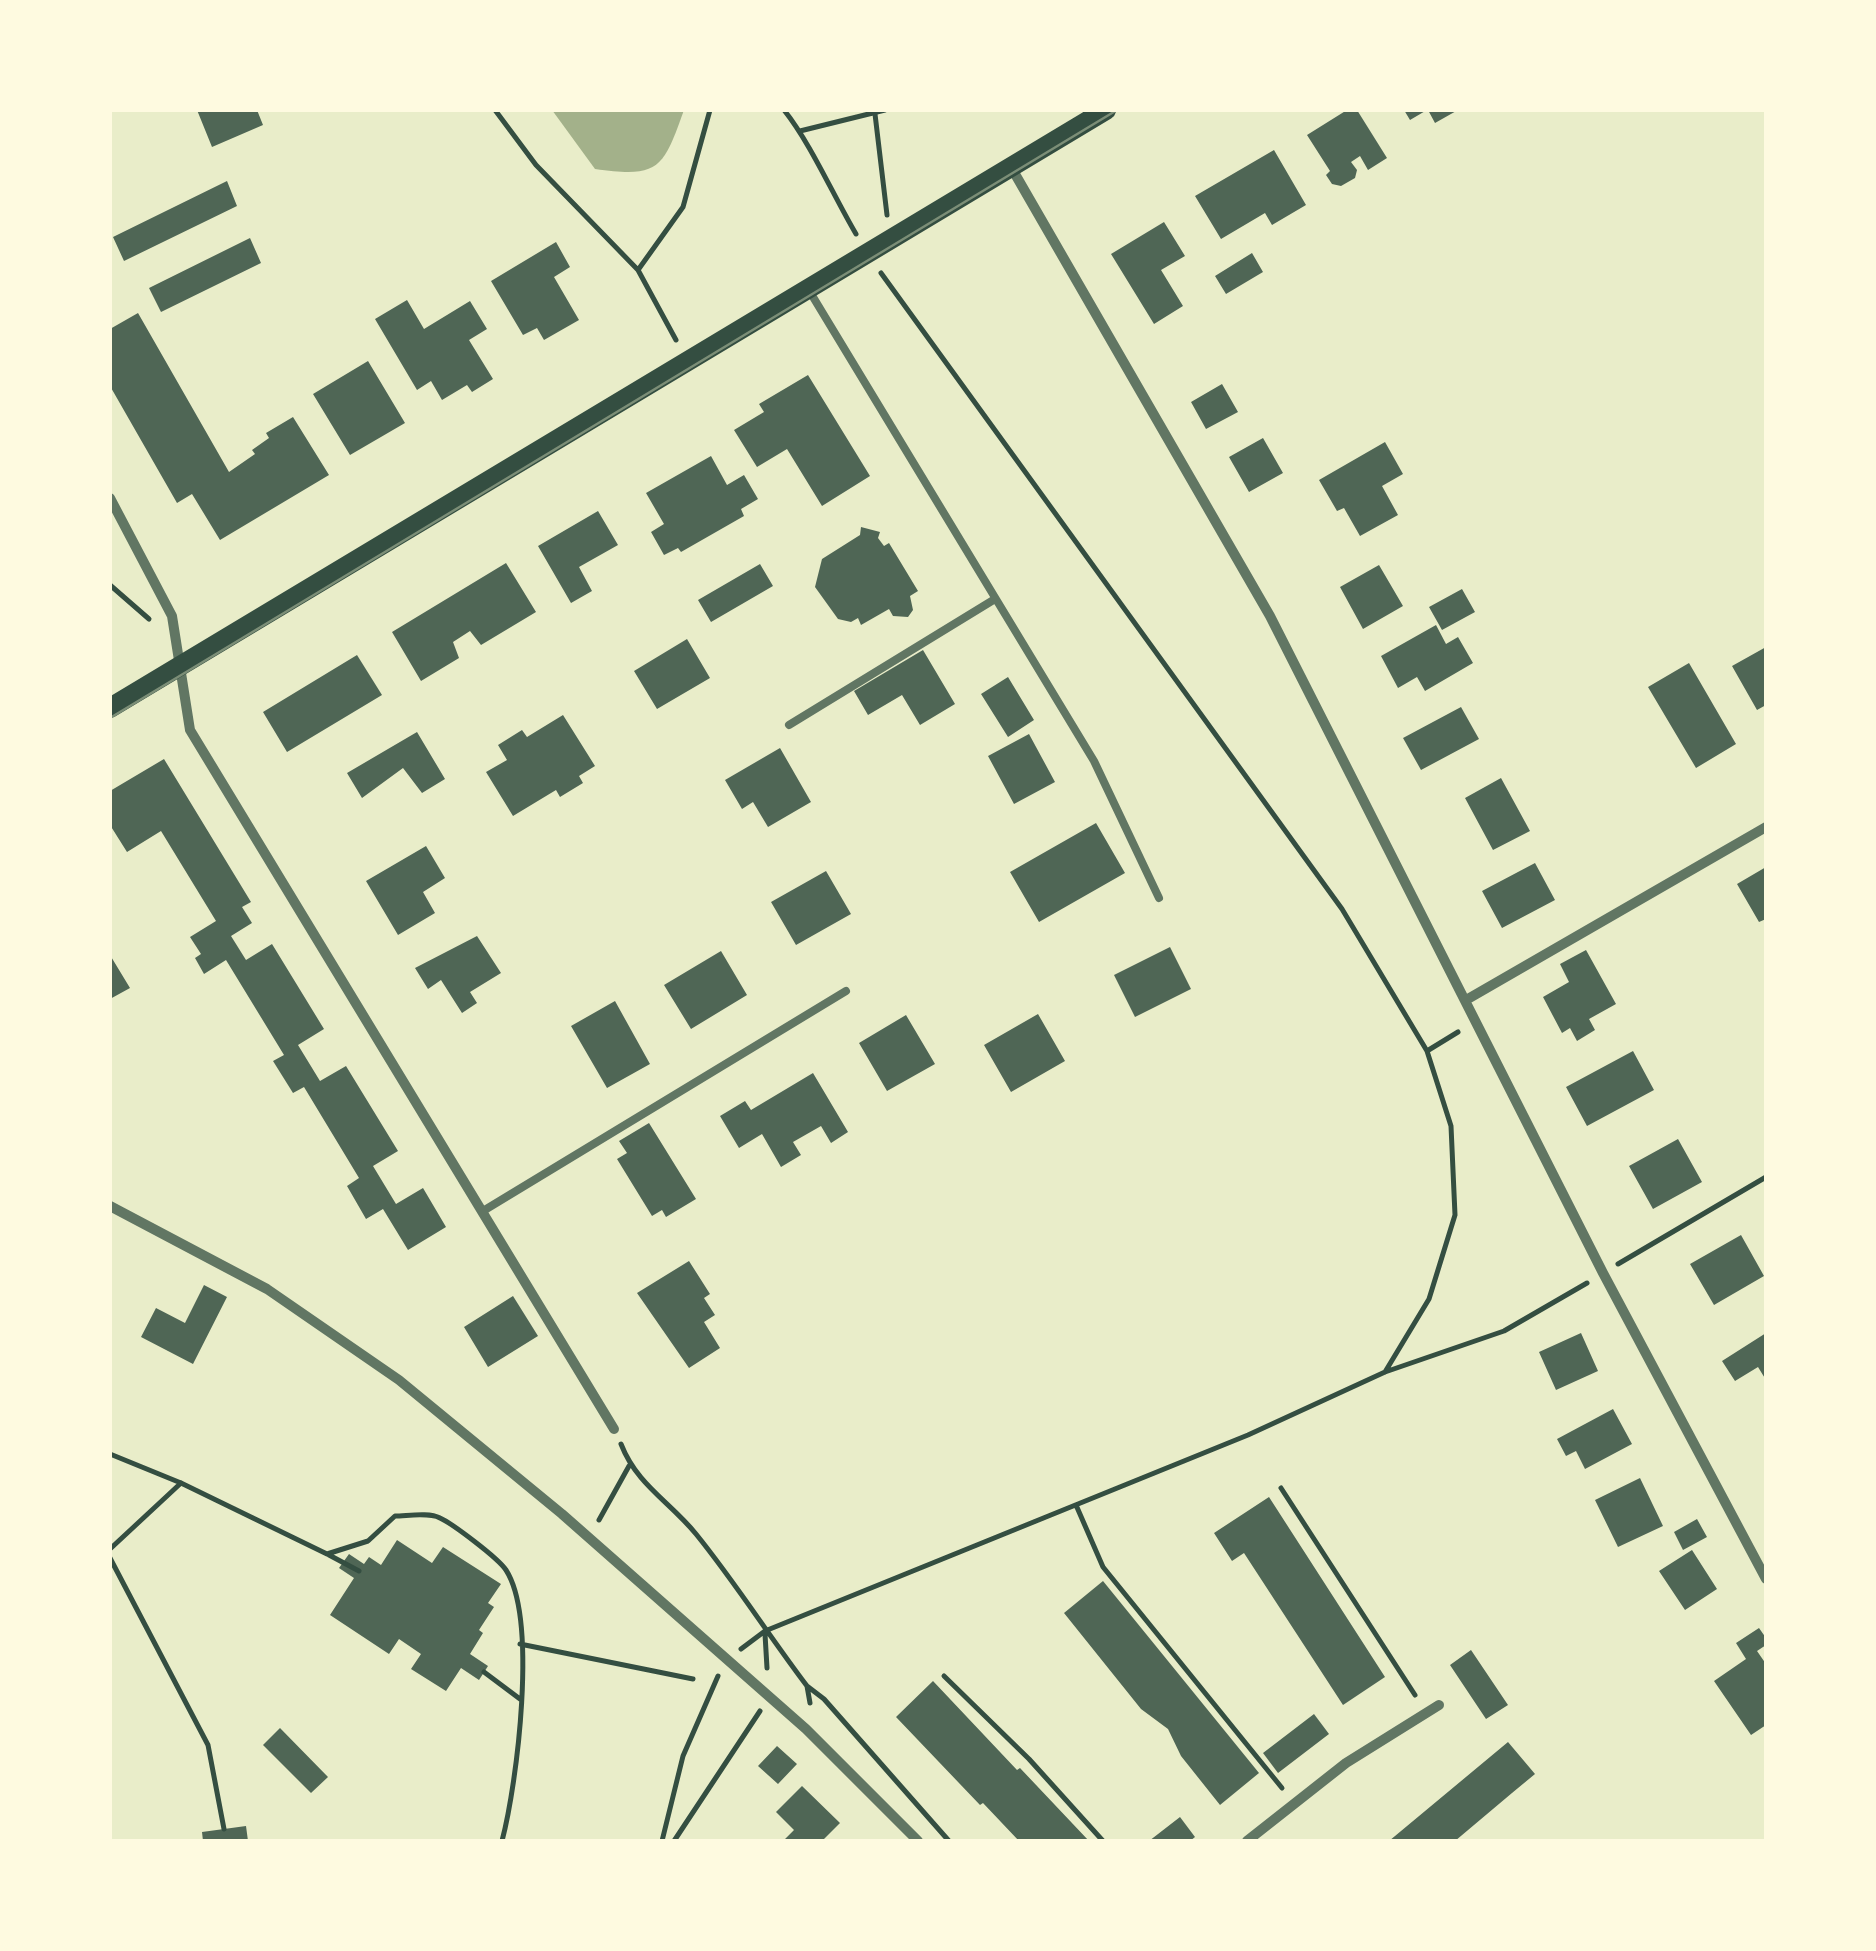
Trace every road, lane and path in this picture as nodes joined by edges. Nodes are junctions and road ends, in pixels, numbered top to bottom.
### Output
1 (495, 110) edge
2 (710, 110) edge
3 (784, 110) edge
4 (885, 110) edge
5 (1106, 110) edge
6 (875, 114) junction
7 (800, 131) junction
8 (1011, 167) junction
9 (889, 240) junction
10 (868, 252) junction
11 (638, 270) junction
12 (808, 288) junction
13 (686, 361) junction
14 (110, 498) edge
15 (110, 585) edge
16 (122, 598) junction
17 (996, 598) junction
18 (110, 603) edge
19 (179, 667) junction
20 (110, 708) edge
21 (789, 724) dead end
22 (1766, 827) edge
23 (1159, 898) dead end
24 (846, 991) dead end
25 (1466, 1000) junction
26 (1477, 1021) junction
27 (1426, 1051) junction
28 (1766, 1177) edge
29 (110, 1206) edge
30 (483, 1211) junction
31 (1603, 1274) junction
32 (1385, 1372) junction
33 (614, 1429) dead end
34 (110, 1454) edge
35 (181, 1483) junction
36 (1281, 1488) dead end
37 (1076, 1505) junction
38 (587, 1536) junction
39 (110, 1548) edge
40 (326, 1554) junction
41 (110, 1558) edge
42 (359, 1570) dead end
43 (1766, 1579) edge
44 (765, 1631) junction
45 (520, 1644) junction
46 (724, 1662) junction
47 (484, 1672) dead end
48 (944, 1676) dead end
49 (693, 1680) dead end
50 (807, 1686) junction
51 (520, 1698) junction
52 (769, 1699) junction
53 (1439, 1705) dead end
54 (1426, 1713) junction
55 (806, 1729) junction
56 (1294, 1804) junction
57 (224, 1828) dead end
58 (502, 1841) edge
59 (662, 1841) edge
60 (674, 1841) edge
61 (918, 1841) edge
62 (949, 1841) edge
63 (1103, 1841) edge
64 (1247, 1841) edge

1 - 11 path
2 - 11 path
3 - 7 path
4 - 6 path
5 - 8 main road
6 - 7 path
6 - 9 path
7 - 10 path
8 - 9 main road
8 - 25 street
9 - 10 main road
10 - 12 main road
10 - 27 path
11 - 13 path
12 - 13 main road
12 - 17 lane
13 - 19 main road
14 - 19 street
15 - 16 path
16 - 18 path
16 - 19 path
17 - 21 lane
17 - 23 lane
19 - 20 main road
19 - 30 street
22 - 25 street
24 - 30 lane
25 - 26 street
26 - 27 path
26 - 31 street
27 - 32 path
28 - 31 path
29 - 38 street
30 - 33 street
31 - 32 path
31 - 43 street
32 - 37 path
34 - 35 path
35 - 39 path
35 - 40 path
36 - 54 path
37 - 44 path
37 - 56 path
38 - 44 path
38 - 46 street
40 - 42 path
40 - 45 path
41 - 57 path
44 - 50 path
45 - 49 path
45 - 51 path
46 - 52 street
46 - 59 path
47 - 51 path
48 - 63 path
50 - 55 path
50 - 62 path
51 - 58 path
52 - 55 street
52 - 60 path
53 - 54 street
54 - 56 street
55 - 61 street
56 - 64 street

